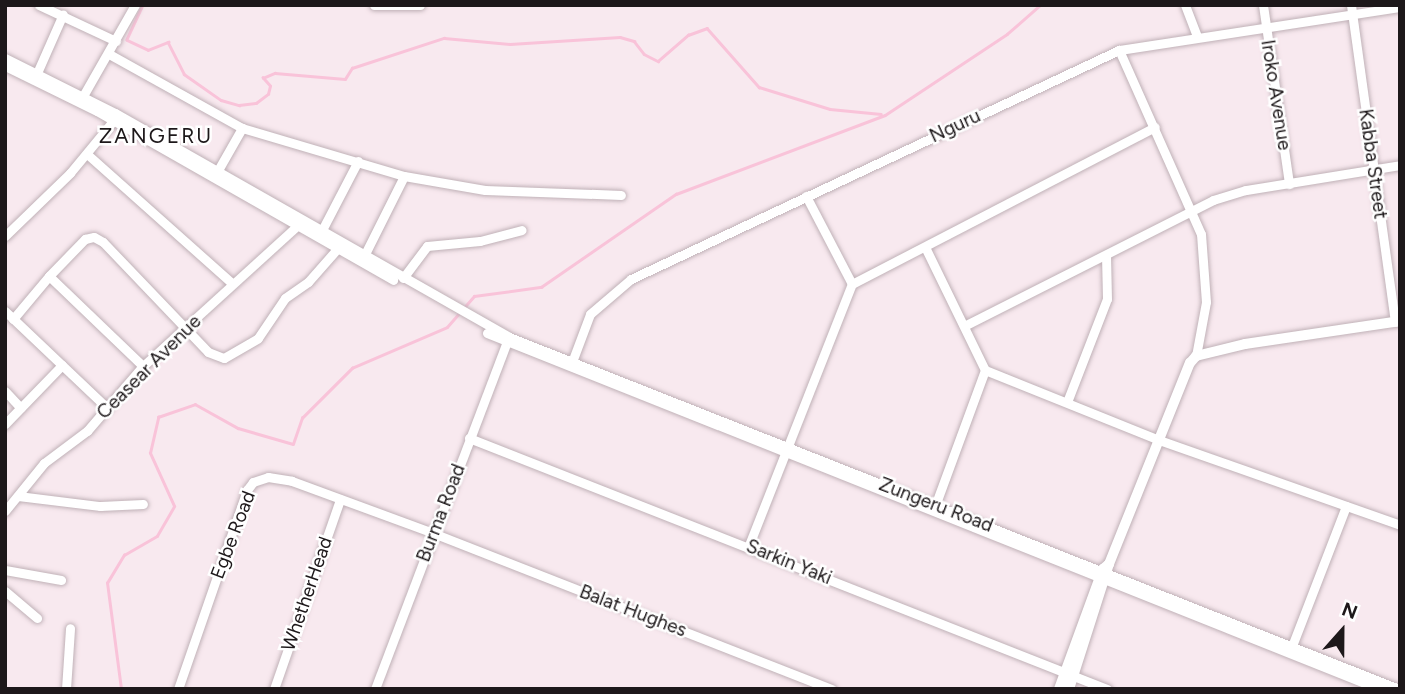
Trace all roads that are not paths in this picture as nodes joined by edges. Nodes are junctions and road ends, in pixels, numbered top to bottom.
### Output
1 (38, 5) edge
2 (135, 5) edge
3 (374, 5) edge
4 (420, 5) edge
5 (1185, 5) edge
6 (1263, 5) edge
7 (1400, 8) edge
8 (1352, 10) edge
9 (63, 14) junction
10 (1265, 26) junction
11 (1197, 37) junction
12 (116, 41) junction
13 (1119, 50) junction
14 (109, 54) junction
15 (5, 58) edge
16 (5, 66) edge
17 (37, 73) junction
18 (83, 96) junction
19 (113, 121) junction
20 (1155, 127) junction
21 (242, 128) junction
22 (87, 153) junction
23 (358, 161) junction
24 (1400, 165) edge
25 (1373, 169) junction
26 (217, 172) junction
27 (404, 176) junction
28 (1289, 184) junction
29 (621, 195) dead end
30 (806, 196) junction
31 (1193, 210) junction
32 (297, 226) junction
33 (522, 230) dead end
34 (321, 232) junction
35 (5, 236) edge
36 (925, 247) junction
37 (337, 248) junction
38 (1106, 255) junction
39 (364, 256) junction
40 (49, 276) junction
41 (403, 278) junction
42 (232, 283) junction
43 (852, 284) junction
44 (5, 311) edge
45 (457, 312) junction
46 (13, 319) junction
47 (1397, 321) edge
48 (966, 325) junction
49 (187, 327) junction
50 (508, 341) junction
51 (1196, 356) junction
52 (572, 362) junction
53 (62, 365) junction
54 (143, 366) junction
55 (985, 370) junction
56 (5, 391) edge
57 (1067, 402) junction
58 (106, 407) junction
59 (21, 408) junction
60 (5, 424) edge
61 (469, 438) junction
62 (1159, 440) junction
63 (784, 450) junction
64 (18, 496) junction
65 (340, 499) junction
66 (143, 504) dead end
67 (935, 506) junction
68 (1346, 506) junction
69 (5, 511) edge
70 (1400, 525) edge
71 (433, 533) junction
72 (749, 545) junction
73 (5, 570) edge
74 (1106, 572) junction
75 (61, 580) dead end
76 (5, 591) edge
77 (37, 618) dead end
78 (70, 628) dead end
79 (1292, 646) junction
80 (1069, 674) junction
81 (66, 689) edge
82 (178, 689) edge
83 (274, 689) edge
84 (375, 689) edge
85 (832, 689) edge
86 (1059, 689) edge
87 (1069, 689) edge
88 (1107, 689) edge
89 (1380, 689) edge
90 (1399, 689) edge

1 - 9 street
2 - 12 street
3 - 4 street
5 - 11 street
6 - 10 street, Iroko Avenue
7 - 8 street, Nguru
8 - 10 street, Nguru
8 - 25 street, Kabba Street
9 - 12 street
9 - 17 street
10 - 11 street, Nguru
10 - 28 street, Iroko Avenue
11 - 13 street, Nguru
12 - 14 street
13 - 20 street
13 - 30 street, Nguru
14 - 18 street
14 - 21 street
15 - 17 street
16 - 19 street
17 - 18 street
18 - 26 street
19 - 22 street
19 - 32 street
20 - 31 street
20 - 36 street
21 - 23 street
21 - 26 street
22 - 35 street
22 - 42 street
23 - 27 street
23 - 34 street
24 - 25 street
25 - 28 street
25 - 47 street, Kabba Street
26 - 34 street
27 - 29 street
27 - 39 street
28 - 31 street
30 - 43 street
30 - 52 street, Nguru
31 - 38 street
31 - 51 street
32 - 37 street
32 - 42 street, Ceasear Avenue
33 - 41 street
34 - 39 street
36 - 43 street
36 - 48 street
37 - 45 street
37 - 49 street
38 - 48 street
38 - 57 street
39 - 41 street
40 - 46 street
40 - 49 street
40 - 54 street
41 - 45 street
42 - 49 street, Ceasear Avenue
43 - 63 street
44 - 46 street
45 - 50 street, Zungeru Road
46 - 53 street
47 - 51 main road
48 - 55 street
49 - 54 street, Ceasear Avenue
50 - 52 street, Zungeru Road
50 - 61 street, Burma Road
50 - 63 street
51 - 62 main road
52 - 63 street, Zungeru Road
53 - 58 street
53 - 59 street
54 - 58 street, Ceasear Avenue
55 - 57 street
55 - 67 street
56 - 59 street
57 - 62 street
58 - 64 street, Ceasear Avenue
59 - 60 street
61 - 71 street, Burma Road
61 - 72 street, Sarkin Yaki
62 - 68 street
62 - 74 main road
63 - 67 street, Zungeru Road
63 - 72 street
63 - 74 street
64 - 66 street
64 - 69 street, Ceasear Avenue
65 - 71 street, Egbe Road
65 - 82 street, Egbe Road
65 - 83 street, WhetherHead
67 - 74 street, Zungeru Road
68 - 70 street
68 - 79 street
71 - 84 street, Burma Road
71 - 85 street, Balat Hughes
72 - 80 street, Sarkin Yaki
73 - 75 street
74 - 79 street, Zungeru Road
74 - 80 main road
74 - 89 street
76 - 77 street
78 - 81 street
79 - 90 street, Zungeru Road
80 - 86 main road
80 - 87 main road
80 - 88 street, Sarkin Yaki

